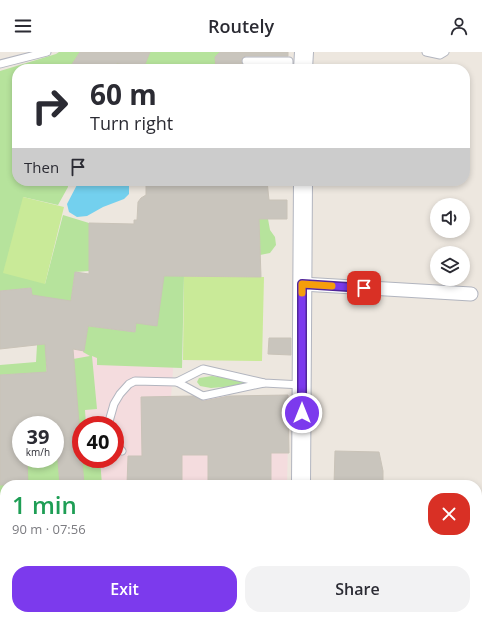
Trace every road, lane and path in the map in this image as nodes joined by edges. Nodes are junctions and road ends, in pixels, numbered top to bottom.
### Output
1 (47, 52) edge
2 (304, 52) edge
3 (426, 52) edge
4 (445, 52) edge
5 (246, 61) dead end
6 (0, 64) edge
7 (289, 64) edge
8 (303, 64) edge
9 (303, 186) edge
10 (302, 284) junction
11 (471, 294) dead end
12 (177, 382) junction
13 (264, 383) junction
14 (302, 385) junction
15 (111, 416) edge
16 (301, 480) edge

1 - 6 lane
2 - 8 street
3 - 4 lane
5 - 7 lane
9 - 10 street
10 - 11 street
10 - 14 street
12 - 13 lane
12 - 13 lane
12 - 15 lane
13 - 14 lane
14 - 16 street

